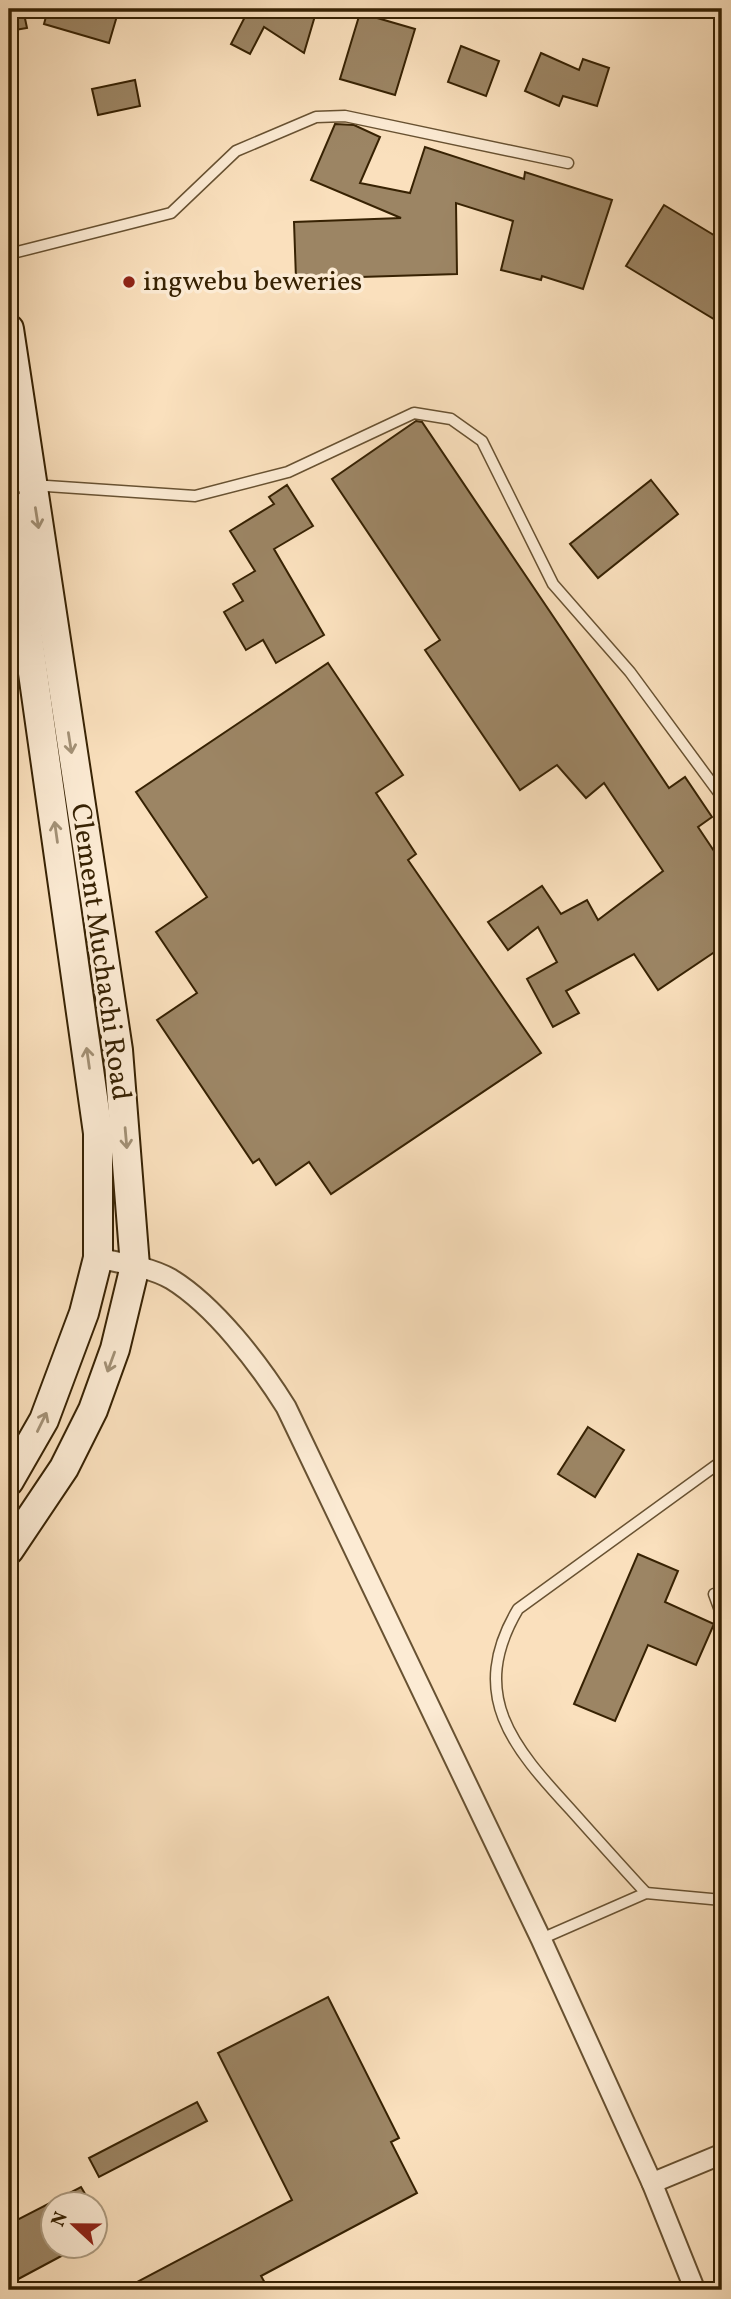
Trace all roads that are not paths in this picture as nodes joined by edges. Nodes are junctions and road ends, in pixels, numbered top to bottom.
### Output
1 (568, 163) dead end
2 (9, 254) edge
3 (9, 329) edge
4 (20, 486) edge
5 (9, 503) edge
6 (43, 550) junction
7 (13, 563) edge
8 (722, 797) edge
9 (98, 1258) junction
10 (135, 1266) junction
11 (722, 1461) edge
12 (9, 1481) edge
13 (9, 1550) edge
14 (714, 1594) dead end
15 (722, 1616) edge
16 (646, 1893) junction
17 (722, 1900) edge
18 (541, 1940) junction
19 (722, 2154) edge
20 (652, 2183) junction
21 (695, 2290) edge

1 - 2 lane
3 - 4 main road, Clement Muchachi Road
4 -> 6 main road, Clement Muchachi Road
4 - 8 lane
5 - 7 main road, Clement Muchachi Road
6 - 7 street
6 -> 10 main road, Clement Muchachi Road
9 -> 7 main road, Clement Muchachi Road
9 - 10 street
12 -> 9 main road, Clement Muchachi Road
10 -> 13 main road, Clement Muchachi Road
10 - 18 street
11 - 16 lane
14 - 15 lane
16 - 17 lane
16 - 18 lane
18 - 20 street
19 - 20 street
20 - 21 street

